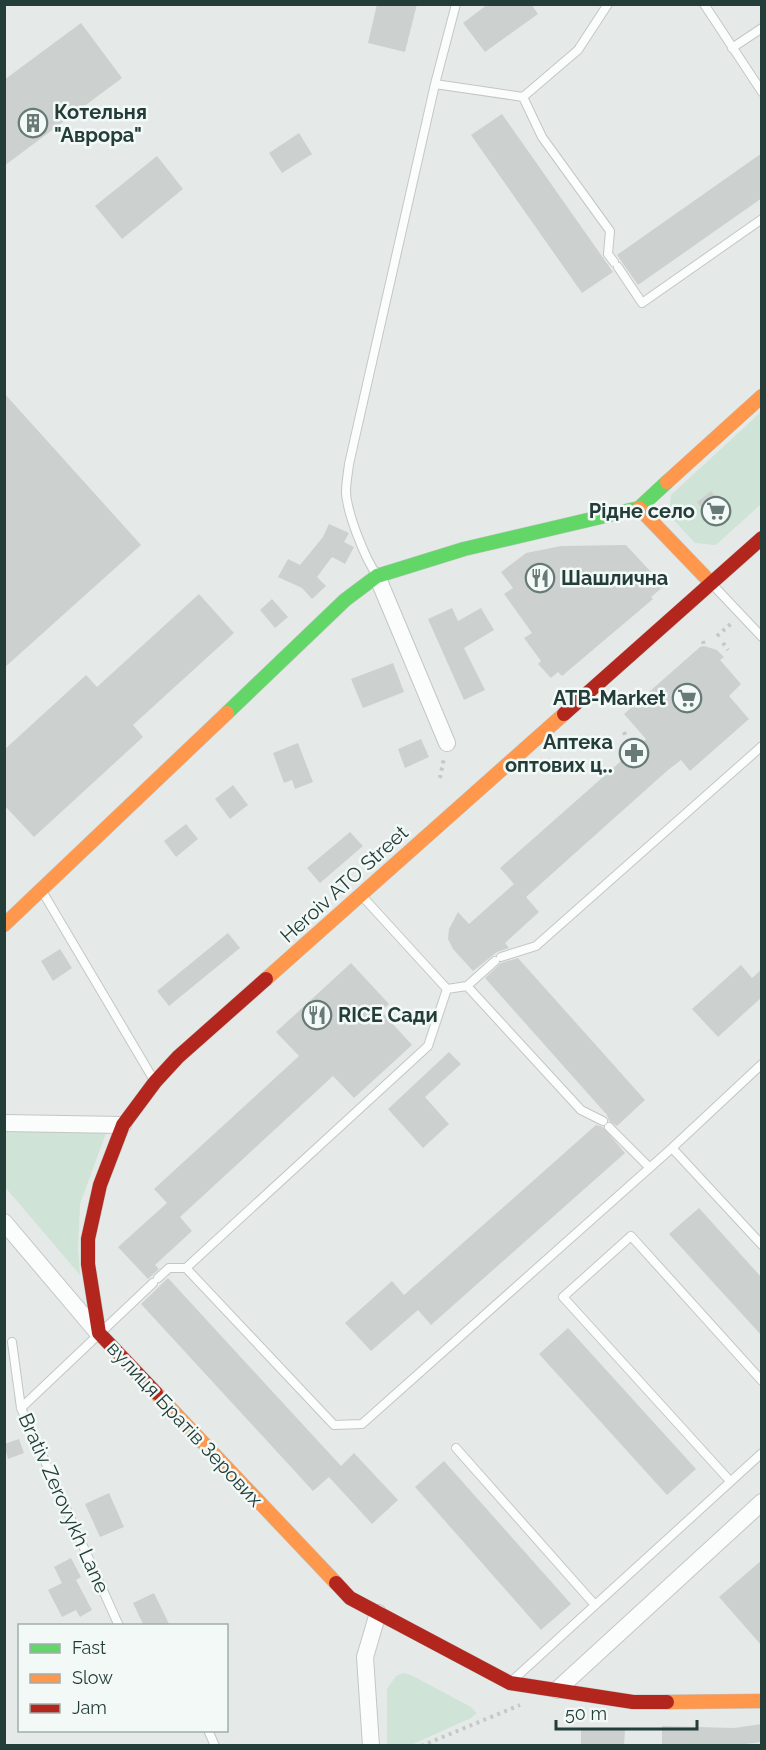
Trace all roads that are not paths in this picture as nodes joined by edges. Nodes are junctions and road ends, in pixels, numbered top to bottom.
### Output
1 (456, 4) edge
2 (608, 4) edge
3 (704, 4) edge
4 (762, 28) edge
5 (732, 48) junction
6 (435, 84) junction
7 (762, 92) edge
8 (523, 96) junction
9 (762, 219) edge
10 (762, 396) edge
11 (639, 507) junction
12 (762, 538) edge
13 (377, 576) junction
14 (711, 583) junction
15 (762, 638) edge
16 (447, 743) dead end
17 (762, 746) edge
18 (42, 891) junction
19 (361, 895) junction
20 (4, 925) edge
21 (467, 986) junction
22 (447, 989) junction
23 (762, 1064) edge
24 (155, 1082) junction
25 (4, 1123) edge
26 (123, 1125) junction
27 (672, 1148) junction
28 (650, 1168) junction
29 (4, 1222) edge
30 (762, 1245) edge
31 (186, 1268) junction
32 (99, 1334) junction
33 (12, 1342) dead end
34 (762, 1381) edge
35 (21, 1408) junction
36 (456, 1448) dead end
37 (762, 1453) edge
38 (730, 1481) junction
39 (762, 1502) edge
40 (595, 1605) junction
41 (378, 1613) junction
42 (118, 1624) edge
43 (510, 1683) junction
44 (557, 1690) junction
45 (762, 1701) edge
46 (209, 1732) edge
47 (216, 1746) edge
48 (371, 1746) edge

1 - 6 lane
2 - 8 lane
3 - 5 lane
4 - 5 lane
5 - 7 lane
6 - 8 lane
6 - 13 lane
8 - 9 lane
10 - 11 street
11 - 13 street
11 - 14 street
12 - 14 street, Heroiv ATO Street
13 - 16 street
13 - 18 street
14 - 15 lane
14 - 19 street, Heroiv ATO Street
17 - 21 lane
18 - 20 street
18 - 24 lane
19 - 22 lane
19 - 24 street, Heroiv ATO Street
21 - 22 lane
21 - 28 lane
22 - 31 lane
23 - 27 lane
24 - 26 street, Heroiv ATO Street
25 - 26 street
26 - 32 street, Heroiv ATO Street
27 - 28 lane
27 - 30 lane
28 - 31 lane
29 - 32 street, вулиця Братів Зерових
31 - 32 lane
32 - 35 lane
32 - 41 street, вулиця Братів Зерових
33 - 35 lane, Brativ Zerovykh Lane
34 - 38 lane
35 - 42 lane, Brativ Zerovykh Lane
36 - 40 lane
37 - 38 lane
38 - 40 lane
39 - 44 street
40 - 43 lane
41 - 43 street, вулиця Братів Зерових
41 - 48 street
43 - 44 street, вулиця Братів Зерових
44 - 45 street, вулиця Братів Зерових
46 - 47 lane

